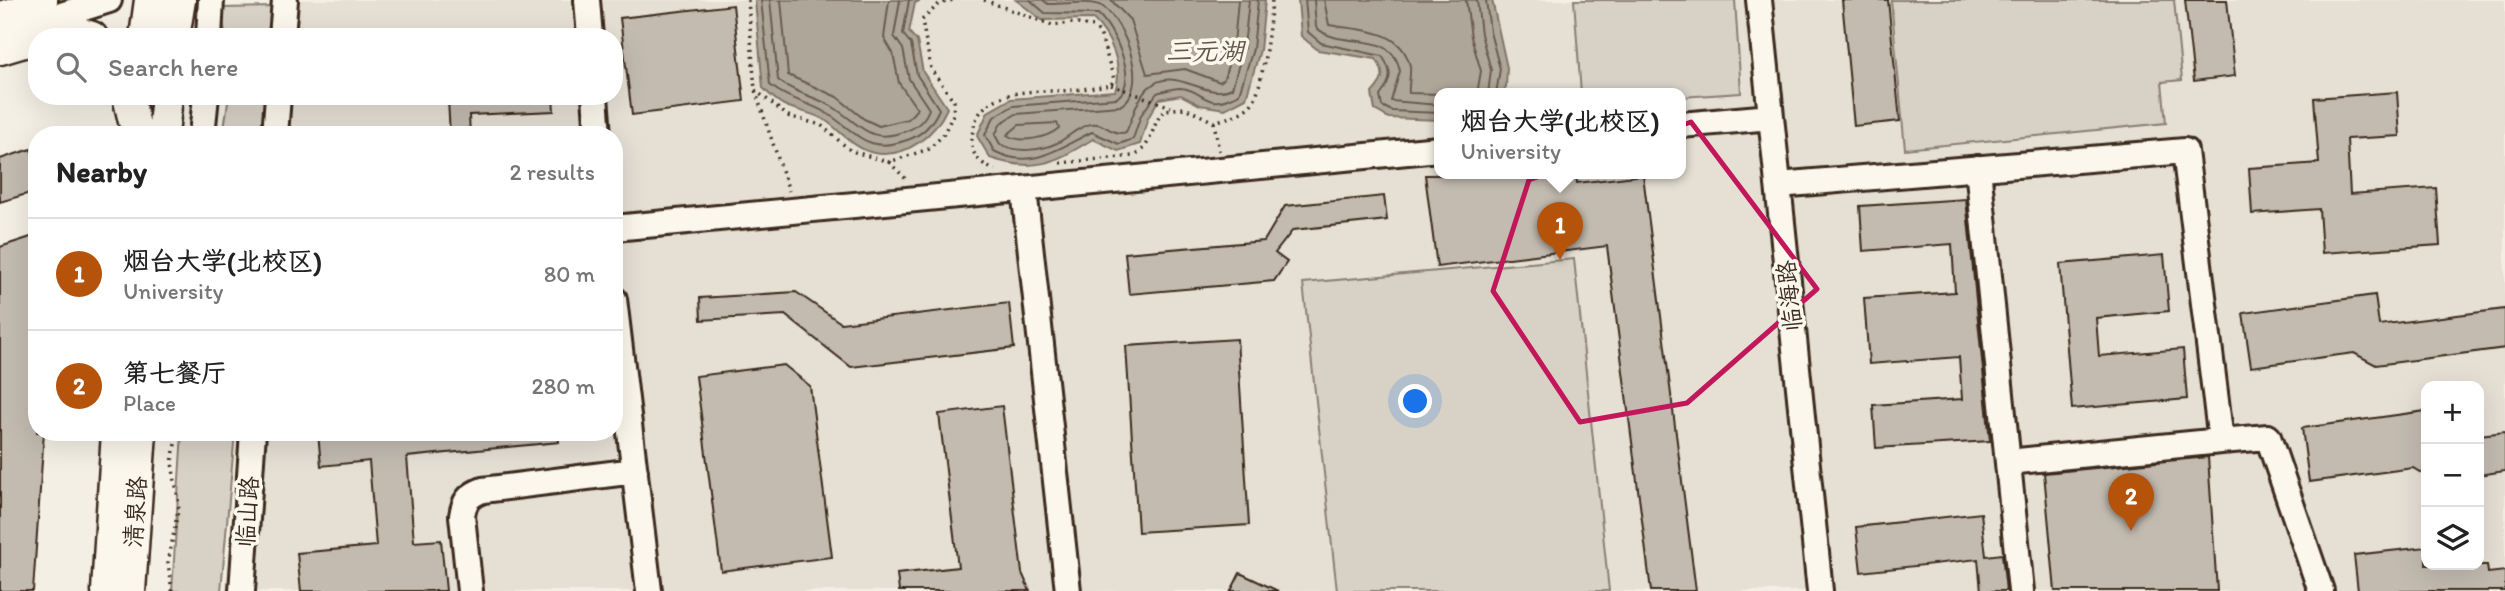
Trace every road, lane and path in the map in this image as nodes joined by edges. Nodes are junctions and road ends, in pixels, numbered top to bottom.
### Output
1 (42, 0) edge
2 (109, 0) edge
3 (150, 0) edge
4 (180, 0) edge
5 (211, 0) edge
6 (285, 0) edge
7 (587, 0) edge
8 (748, 0) edge
9 (953, 0) edge
10 (984, 0) edge
11 (1272, 0) edge
12 (1759, 0) edge
13 (0, 14) edge
14 (146, 28) edge
15 (175, 28) edge
16 (209, 28) edge
17 (283, 28) edge
18 (589, 28) edge
19 (0, 34) edge
20 (28, 40) edge
21 (0, 49) edge
22 (1111, 85) junction
23 (755, 90) junction
24 (130, 105) edge
25 (139, 105) edge
26 (166, 105) edge
27 (205, 105) edge
28 (277, 105) edge
29 (596, 105) edge
30 (1172, 108) junction
31 (1771, 117) junction
32 (1214, 122) junction
33 (1686, 125) edge
34 (135, 126) edge
35 (138, 126) edge
36 (164, 126) edge
37 (203, 126) edge
38 (276, 126) edge
39 (597, 126) edge
40 (1434, 149) edge
41 (1054, 165) dead end
42 (1978, 168) junction
43 (1223, 170) junction
44 (1000, 172) dead end
45 (1778, 185) junction
46 (1024, 189) junction
47 (796, 211) junction
48 (623, 227) edge
49 (623, 373) edge
50 (2221, 440) junction
51 (116, 441) edge
52 (140, 441) edge
53 (176, 441) edge
54 (252, 441) edge
55 (2008, 462) junction
56 (635, 471) junction
57 (107, 591) edge
58 (130, 591) edge
59 (172, 591) edge
60 (242, 591) edge
61 (470, 591) edge
62 (649, 591) edge
63 (1068, 591) edge
64 (1820, 591) edge
65 (2021, 591) edge
66 (2321, 591) edge

1 - 13 street
2 - 19 street
3 - 14 main road
4 - 15 main road
5 - 16 street
6 - 17 street
7 - 18 street
8 - 23 path
9 - 23 path
10 - 22 path
11 - 32 path
12 - 31 street, 临海路
20 - 21 main road
22 - 30 path
22 - 44 path
23 - 47 path
24 - 34 main road
25 - 35 main road
26 - 36 main road
27 - 37 street
28 - 38 street
29 - 39 street
30 - 32 path
30 - 41 path
31 - 33 street
31 - 45 street, 临海路
32 - 43 path
40 - 43 street
42 - 45 street
42 - 50 street
42 - 55 street
43 - 46 street
45 - 64 street, 临海路
46 - 47 street
46 - 63 street
47 - 48 street
49 - 56 street
50 - 55 street
50 - 66 street
51 - 57 main road, 清泉路
52 - 58 main road, 清泉路
53 - 59 path
54 - 60 street, 临山路
55 - 65 street
56 - 61 street
56 - 62 street

